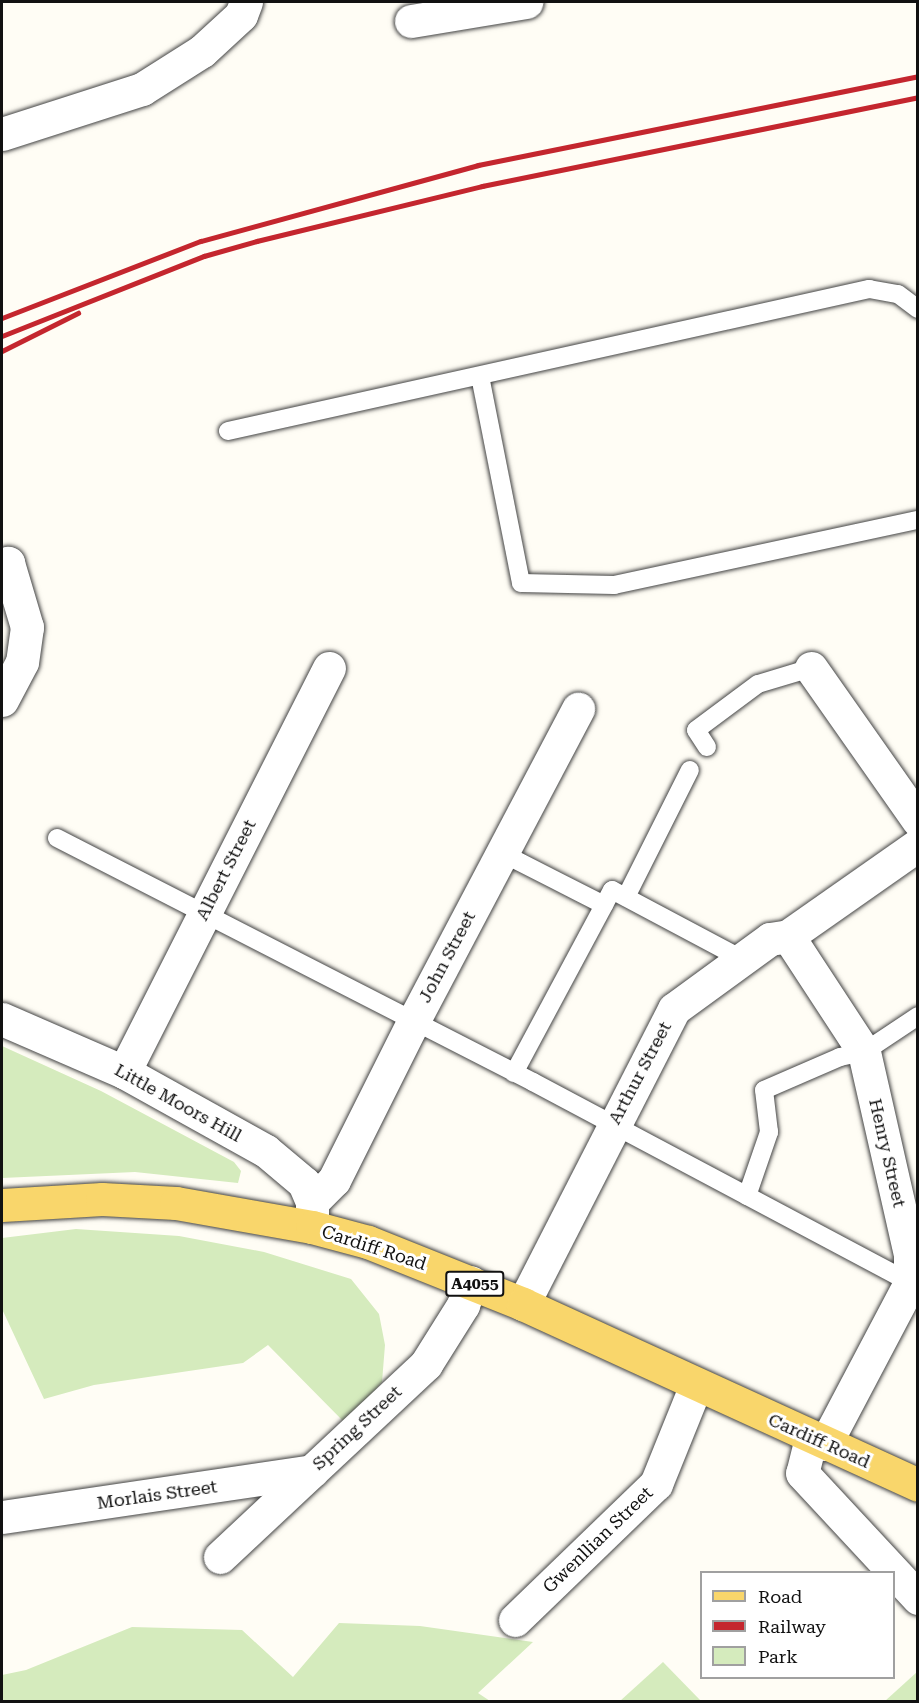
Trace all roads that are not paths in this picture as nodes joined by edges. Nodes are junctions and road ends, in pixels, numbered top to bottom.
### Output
1 (246, 2) edge
2 (526, 2) edge
3 (411, 21) dead end
4 (2, 134) edge
5 (918, 309) edge
6 (480, 376) junction
7 (228, 431) dead end
8 (918, 520) edge
9 (5, 565) edge
10 (329, 668) dead end
11 (811, 668) joint
12 (2, 700) edge
13 (578, 709) dead end
14 (707, 747) dead end
15 (690, 770) dead end
16 (918, 820) edge
17 (57, 838) dead end
18 (918, 845) edge
19 (502, 853) junction
20 (626, 897) junction
21 (604, 905) junction
22 (205, 911) junction
23 (788, 936) junction
24 (742, 959) junction
25 (918, 1016) edge
26 (2, 1020) edge
27 (414, 1020) junction
28 (864, 1053) junction
29 (124, 1072) junction
30 (514, 1072) junction
31 (612, 1124) junction
32 (747, 1196) junction
33 (2, 1205) edge
34 (312, 1214) junction
35 (471, 1282) junction
36 (914, 1285) edge
37 (522, 1304) junction
38 (696, 1385) junction
39 (818, 1441) junction
40 (312, 1471) junction
41 (918, 1485) edge
42 (2, 1516) edge
43 (220, 1557) dead end
44 (893, 1571) edge
45 (895, 1573) edge
46 (918, 1598) edge
47 (515, 1620) dead end

1 - 4 street
2 - 3 street
5 - 6 lane
6 - 7 lane
6 - 8 lane
9 - 12 street
10 - 22 street, Albert Street
11 - 14 lane
11 - 16 street
13 - 19 street, John Street
15 - 20 lane
17 - 22 lane
18 - 23 street, Arthur Street
19 - 21 lane
19 - 27 street, John Street
20 - 21 lane
20 - 24 lane
21 - 30 lane
22 - 27 lane
22 - 29 street, Albert Street
23 - 24 street, Arthur Street
23 - 28 street, Henry Street
24 - 31 street, Arthur Street
25 - 28 lane
26 - 29 street, Little Moors Hill
27 - 30 lane
27 - 34 street, John Street
28 - 32 lane
28 - 36 street, Henry Street
29 - 34 street, Little Moors Hill
30 - 31 lane
31 - 32 lane
31 - 37 street, Arthur Street
32 - 36 lane
33 - 34 main road, Cardiff Road / A4055
34 - 35 main road, Cardiff Road / A4055
35 - 37 main road, Cardiff Road / A4055
35 - 40 street, Spring Street
36 - 39 street, Henry Street
37 - 38 main road, Cardiff Road / A4055
38 - 39 main road, Cardiff Road / A4055
38 - 47 street, Gwenllian Street
39 - 41 main road, Cardiff Road / A4055
39 - 44 street, Henry Street
40 - 42 street, Morlais Street
40 - 43 street, Spring Street
45 - 46 street, Henry Street

